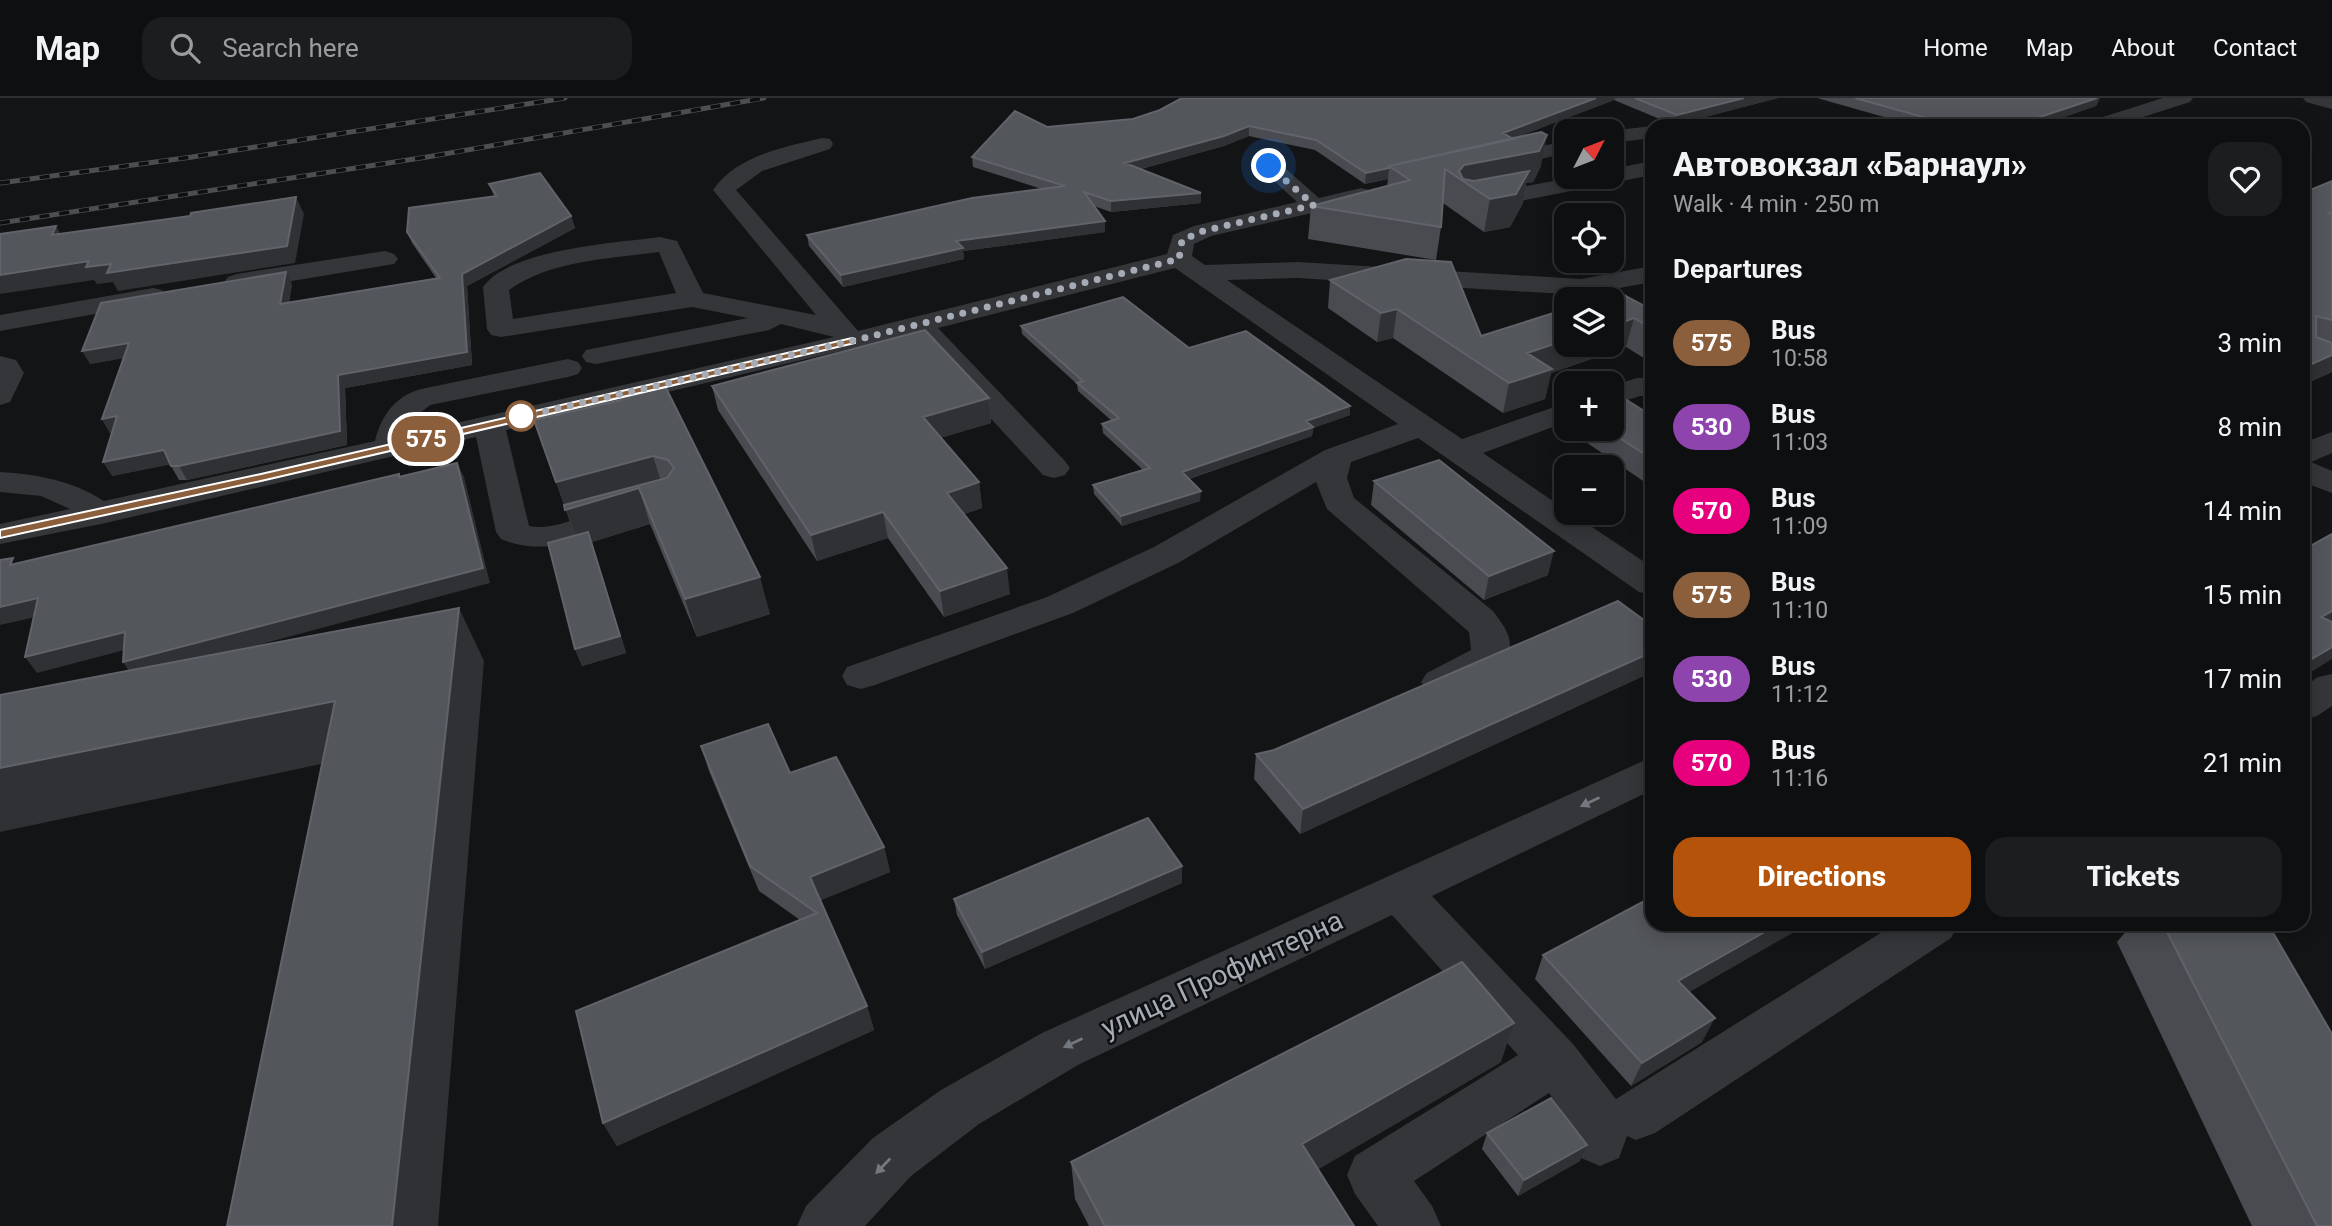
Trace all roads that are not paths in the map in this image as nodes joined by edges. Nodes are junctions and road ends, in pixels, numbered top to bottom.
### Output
1 (2183, 98) edge
2 (2314, 98) edge
3 (2332, 103) edge
4 (2119, 119) edge
5 (1645, 133) edge
6 (1624, 136) edge
7 (822, 144) dead end
8 (1554, 150) edge
9 (1269, 166) dead end
10 (1474, 169) edge
11 (1645, 169) edge
12 (1624, 173) edge
13 (1554, 187) edge
14 (1381, 190) edge
15 (1468, 204) edge
16 (1314, 205) junction
17 (385, 259) dead end
18 (1189, 266) junction
19 (1645, 275) edge
20 (210, 287) edge
21 (183, 291) edge
22 (692, 299) junction
23 (788, 318) junction
24 (0, 323) edge
25 (919, 324) junction
26 (847, 334) junction
27 (596, 356) dead end
28 (568, 368) dead end
29 (1645, 387) edge
30 (1624, 392) edge
31 (1554, 416) edge
32 (489, 424) junction
33 (1421, 426) junction
34 (2332, 441) edge
35 (390, 448) junction
36 (1459, 452) junction
37 (2310, 452) edge
38 (1336, 457) junction
39 (1054, 468) dead end
40 (2310, 473) edge
41 (0, 482) edge
42 (2332, 483) edge
43 (652, 507) edge
44 (101, 514) junction
45 (0, 534) edge
46 (1645, 578) edge
47 (861, 676) dead end
48 (1409, 696) edge
49 (1645, 775) edge
50 (1399, 892) junction
51 (1923, 931) edge
52 (1555, 1060) junction
53 (826, 1226) edge
54 (1412, 1226) edge

1 - 4 street
2 - 3 street
5 - 6 street
7 - 26 street
8 - 10 street
9 - 16 street
11 - 12 street
13 - 15 street
14 - 16 street
16 - 18 street
17 - 20 street
18 - 19 street
18 - 25 street
18 - 33 street
21 - 24 street
22 - 22 street
22 - 23 street
23 - 26 street
23 - 27 street
25 - 26 street
25 - 39 street
26 - 32 street
28 - 35 street
29 - 30 street
31 - 36 street
32 - 35 street
32 - 43 street
33 - 36 street
33 - 38 street
34 - 37 street
35 - 44 street
36 - 46 street
38 - 47 street
38 - 48 street
40 - 42 street
41 - 44 street
44 - 45 street
49 -> 50 street, улица Профинтерна
50 - 52 street
50 -> 53 street, улица Профинтерна
51 - 52 street
52 - 54 street

